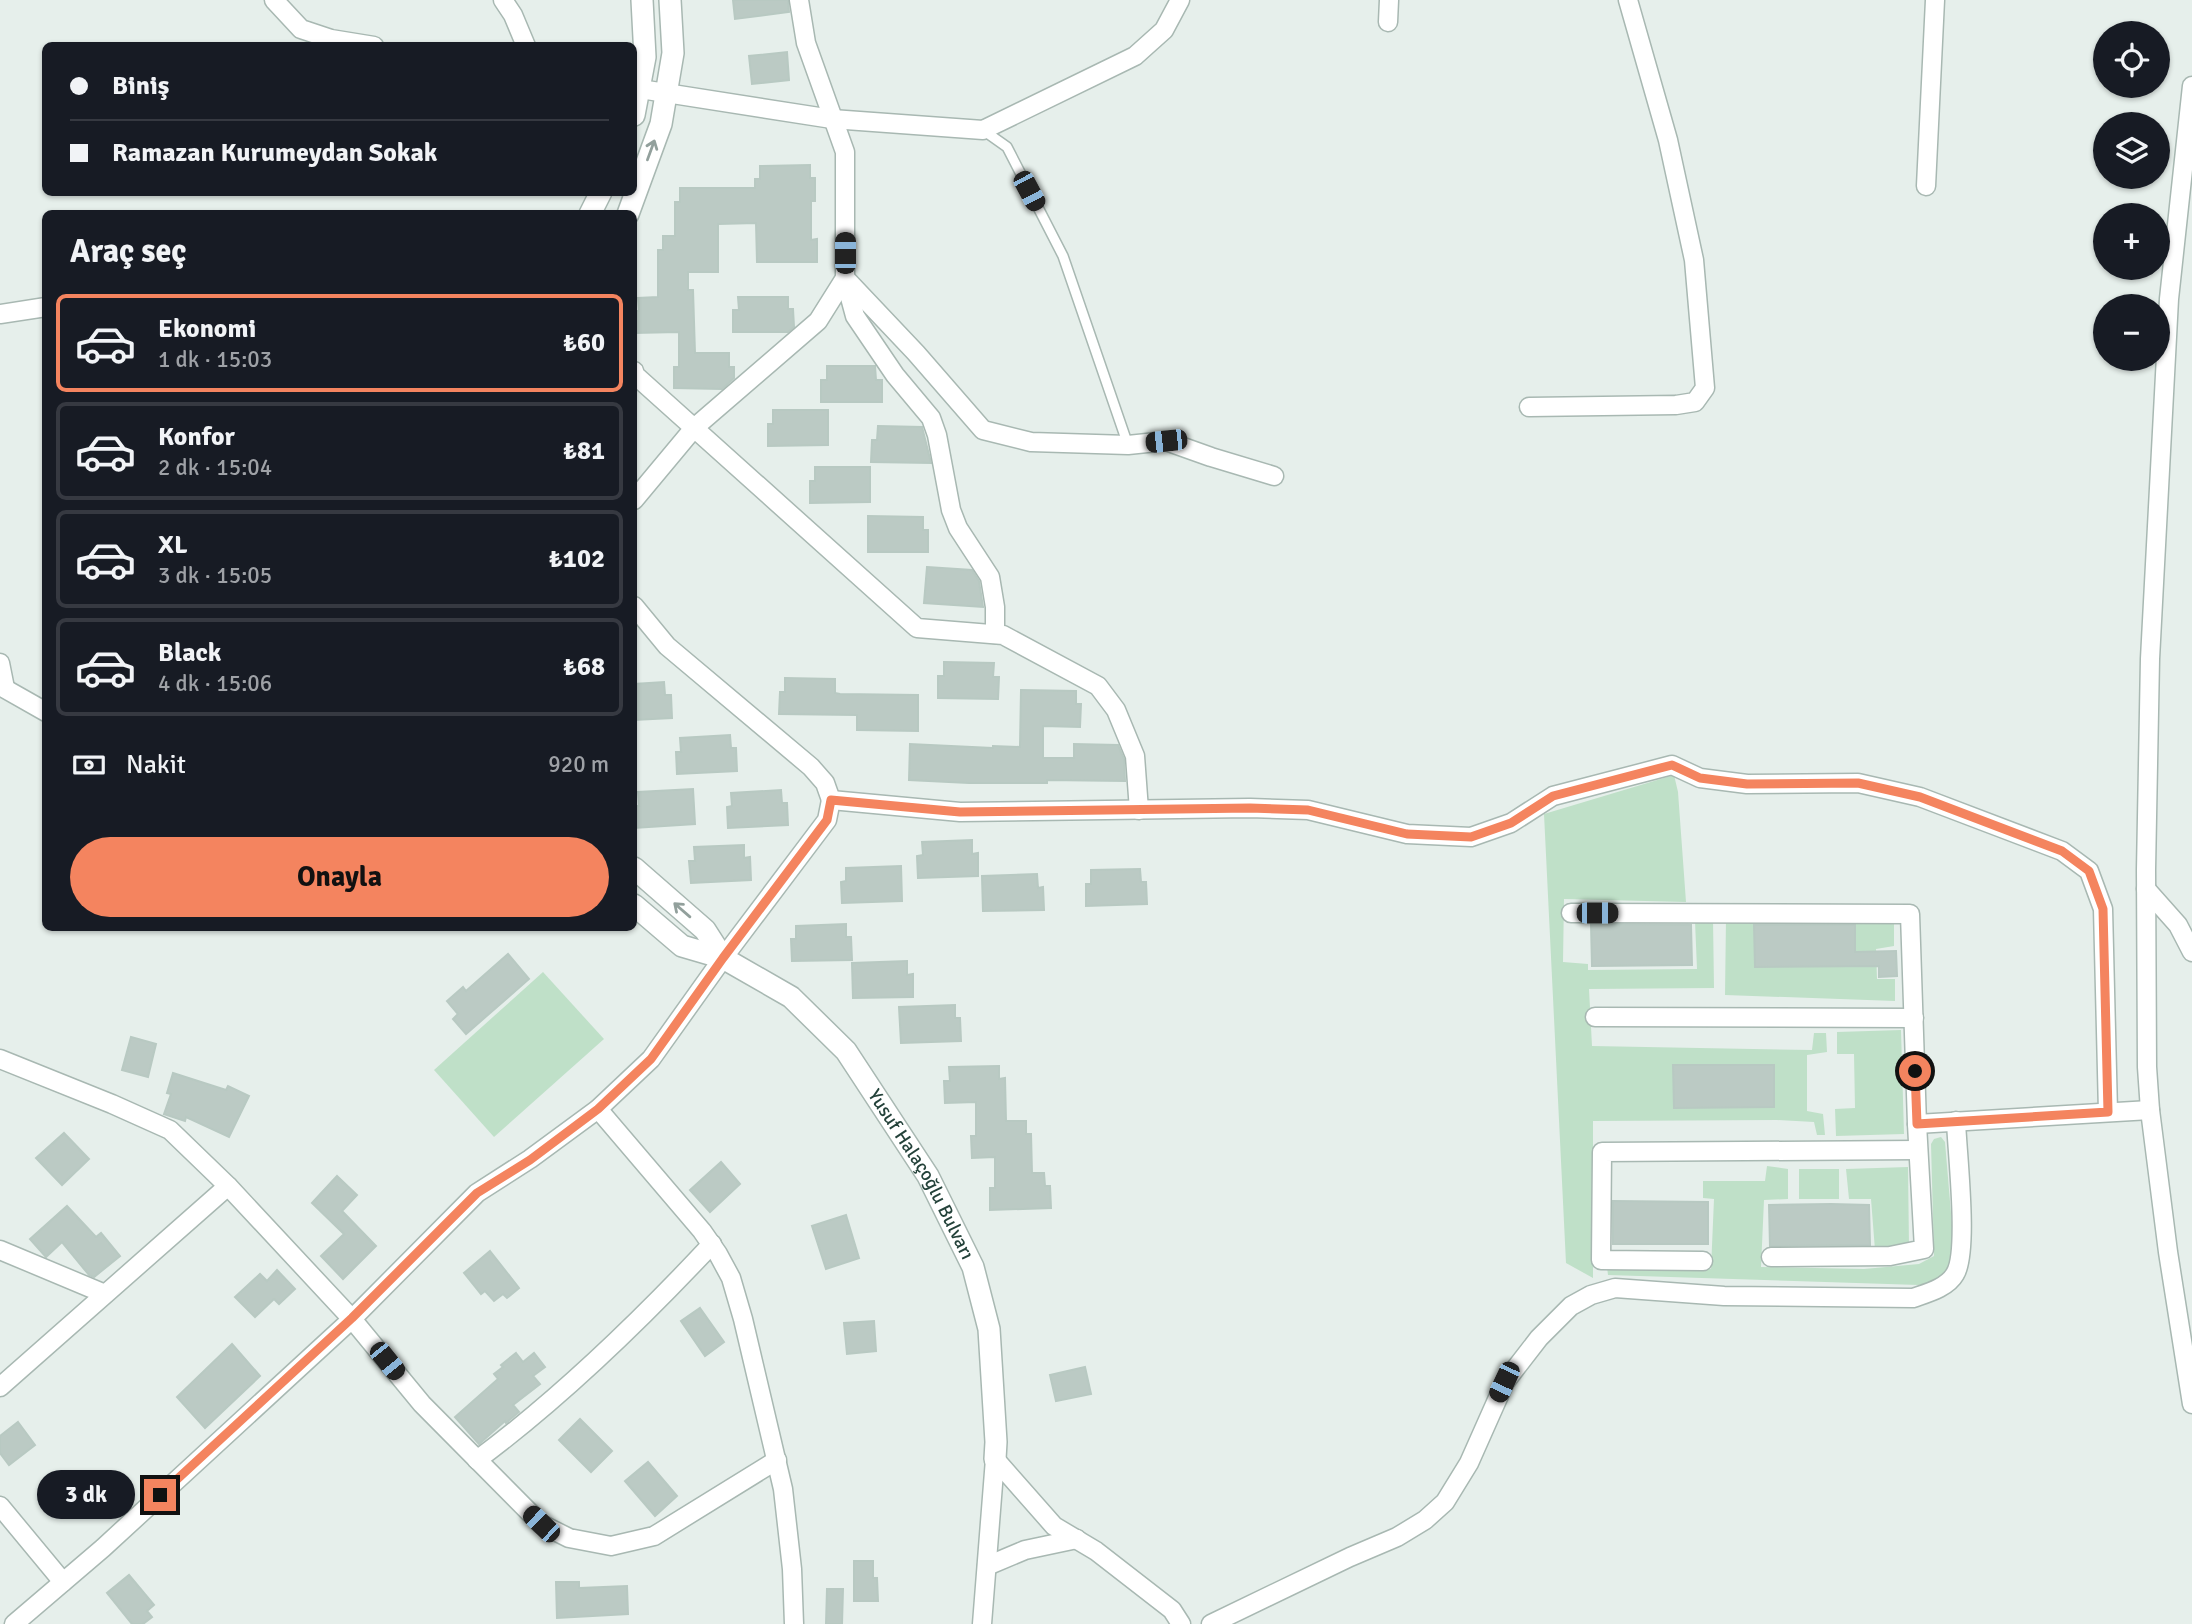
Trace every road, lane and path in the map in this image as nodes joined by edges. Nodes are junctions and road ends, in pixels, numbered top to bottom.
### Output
1 (274, 0) edge
2 (503, 0) edge
3 (642, 0) edge
4 (670, 0) edge
5 (799, 0) edge
6 (1180, 0) edge
7 (1389, 0) edge
8 (1628, 0) edge
9 (1935, 0) edge
10 (1388, 22) dead end
11 (352, 42) edge
12 (524, 42) edge
13 (637, 85) edge
14 (2192, 86) edge
15 (637, 88) edge
16 (666, 93) junction
17 (832, 119) junction
18 (983, 130) junction
19 (1926, 186) dead end
20 (637, 189) edge
21 (845, 278) junction
22 (42, 308) edge
23 (0, 314) edge
24 (637, 377) edge
25 (1529, 407) dead end
26 (694, 428) junction
27 (1128, 445) junction
28 (1275, 476) dead end
29 (637, 496) edge
30 (637, 610) edge
31 (995, 634) junction
32 (0, 663) edge
33 (2, 687) edge
34 (42, 710) edge
35 (831, 800) junction
36 (1139, 810) junction
37 (637, 871) edge
38 (2146, 888) junction
39 (637, 908) edge
40 (1571, 913) dead end
41 (2192, 952) edge
42 (723, 958) junction
43 (1595, 1017) dead end
44 (1914, 1018) junction
45 (0, 1059) edge
46 (598, 1109) junction
47 (2150, 1110) junction
48 (2108, 1112) junction
49 (1956, 1121) junction
50 (1917, 1124) junction
51 (1918, 1150) junction
52 (228, 1186) junction
53 (712, 1244) junction
54 (0, 1250) edge
55 (1771, 1257) dead end
56 (1703, 1261) dead end
57 (105, 1294) junction
58 (352, 1318) junction
59 (0, 1387) edge
60 (2192, 1404) edge
61 (995, 1459) junction
62 (477, 1460) junction
63 (777, 1460) junction
64 (0, 1506) edge
65 (1077, 1539) junction
66 (987, 1566) junction
67 (63, 1583) junction
68 (15, 1624) edge
69 (794, 1624) edge
70 (982, 1624) edge
71 (1181, 1624) edge
72 (1211, 1624) edge

1 - 11 street
2 - 12 street
3 - 13 street
4 - 16 street
5 - 17 street
6 - 18 street
7 - 10 street
8 - 25 street
9 - 19 street
14 - 38 street
15 - 16 street
16 - 17 street
20 -> 16 street
17 - 18 street
17 - 21 street
18 - 27 lane
21 - 26 street
21 - 27 street
21 - 31 street
22 - 23 street
24 - 26 street
26 - 29 street
26 - 31 street
27 - 28 street
30 - 35 street
31 - 36 street
32 - 33 street
33 - 34 street
35 - 36 street
35 - 42 street
36 - 48 street
42 -> 37 street, Yusuf Halaçoğlu Bulvarı
38 - 41 street
38 - 47 street
39 - 42 street, Yusuf Halaçoğlu Bulvarı
40 - 44 street
42 - 46 street
42 - 61 street, Yusuf Halaçoğlu Bulvarı
43 - 44 street
44 - 50 street
45 - 52 street
46 - 53 street
46 - 58 street
47 - 48 street
47 - 60 street
48 - 49 street
49 - 50 street
49 - 72 street
50 - 51 street
51 - 55 street
51 - 56 street
52 - 57 street
52 - 58 street
53 - 62 street
53 - 63 street
54 - 57 street
57 - 59 street
58 - 62 street
58 - 67 street
61 - 65 street
61 - 66 street
62 - 63 street
63 - 69 street
64 - 67 street
65 - 66 street
65 - 71 street
66 - 70 street
67 - 68 street

